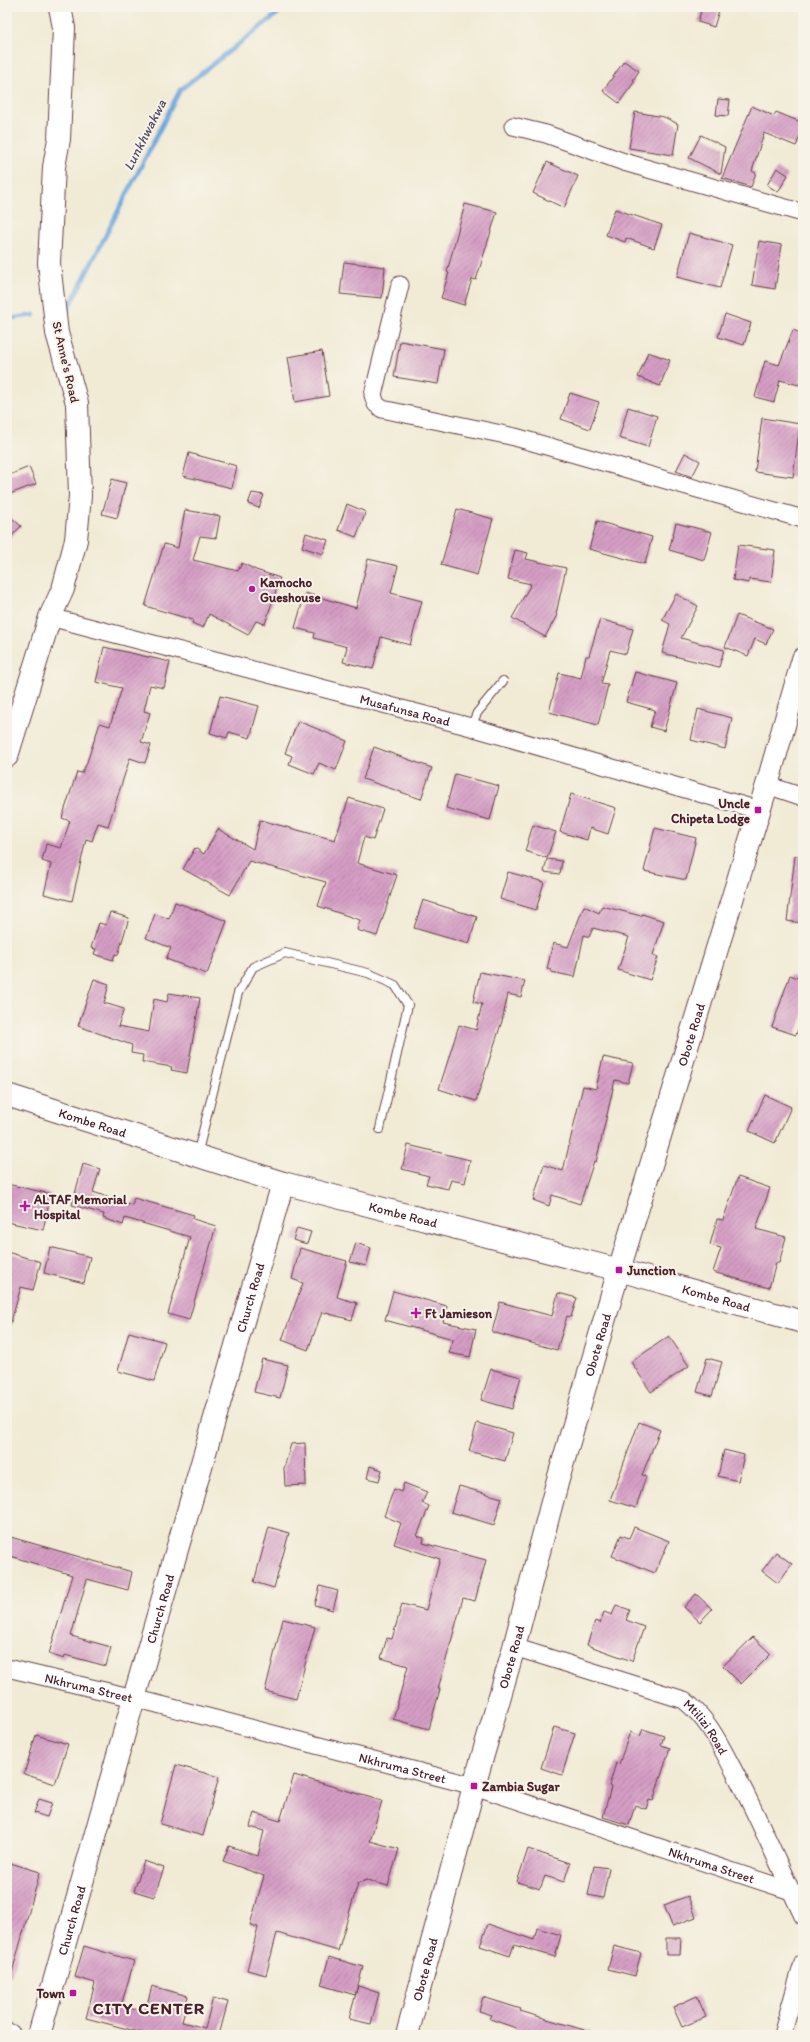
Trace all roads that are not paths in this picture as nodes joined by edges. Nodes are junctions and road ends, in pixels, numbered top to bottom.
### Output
1 (60, 7) edge
2 (513, 126) dead end
3 (803, 213) edge
4 (400, 285) dead end
5 (803, 519) edge
6 (50, 617) junction
7 (803, 659) edge
8 (503, 681) dead end
9 (471, 727) junction
10 (7, 756) edge
11 (767, 785) junction
12 (803, 797) edge
13 (758, 810) junction
14 (7, 1095) edge
15 (380, 1129) dead end
16 (197, 1156) junction
17 (283, 1183) junction
18 (619, 1270) junction
19 (803, 1322) edge
20 (514, 1647) junction
21 (7, 1668) edge
22 (134, 1698) junction
23 (474, 1786) junction
24 (791, 1891) junction
25 (803, 1916) edge
26 (803, 1963) edge
27 (40, 2035) edge
28 (407, 2035) edge
29 (782, 2035) edge

1 - 6 street, St Anne's Road
2 - 3 street
4 - 5 street
6 - 9 street, Musafunsa Road
6 - 10 street, St Anne's Road
7 - 11 street, Obote Road
8 - 9 lane
9 - 13 street, Musafunsa Road
11 - 12 street
11 - 13 street, Obote Road
13 - 18 street, Obote Road
14 - 16 street, Kombe Road
15 - 16 lane
16 - 17 street, Kombe Road
17 - 18 street, Kombe Road
17 - 22 street, Church Road
18 - 19 street, Kombe Road
18 - 20 street, Obote Road
20 - 23 street, Obote Road
20 - 24 street, Mtilizi Road
21 - 22 street, Nkhruma Street
22 - 23 street, Nkhruma Street
22 - 27 street, Church Road
23 - 24 street, Nkhruma Street
23 - 28 street, Obote Road
24 - 25 street, Mtilizi Road
26 - 29 street

